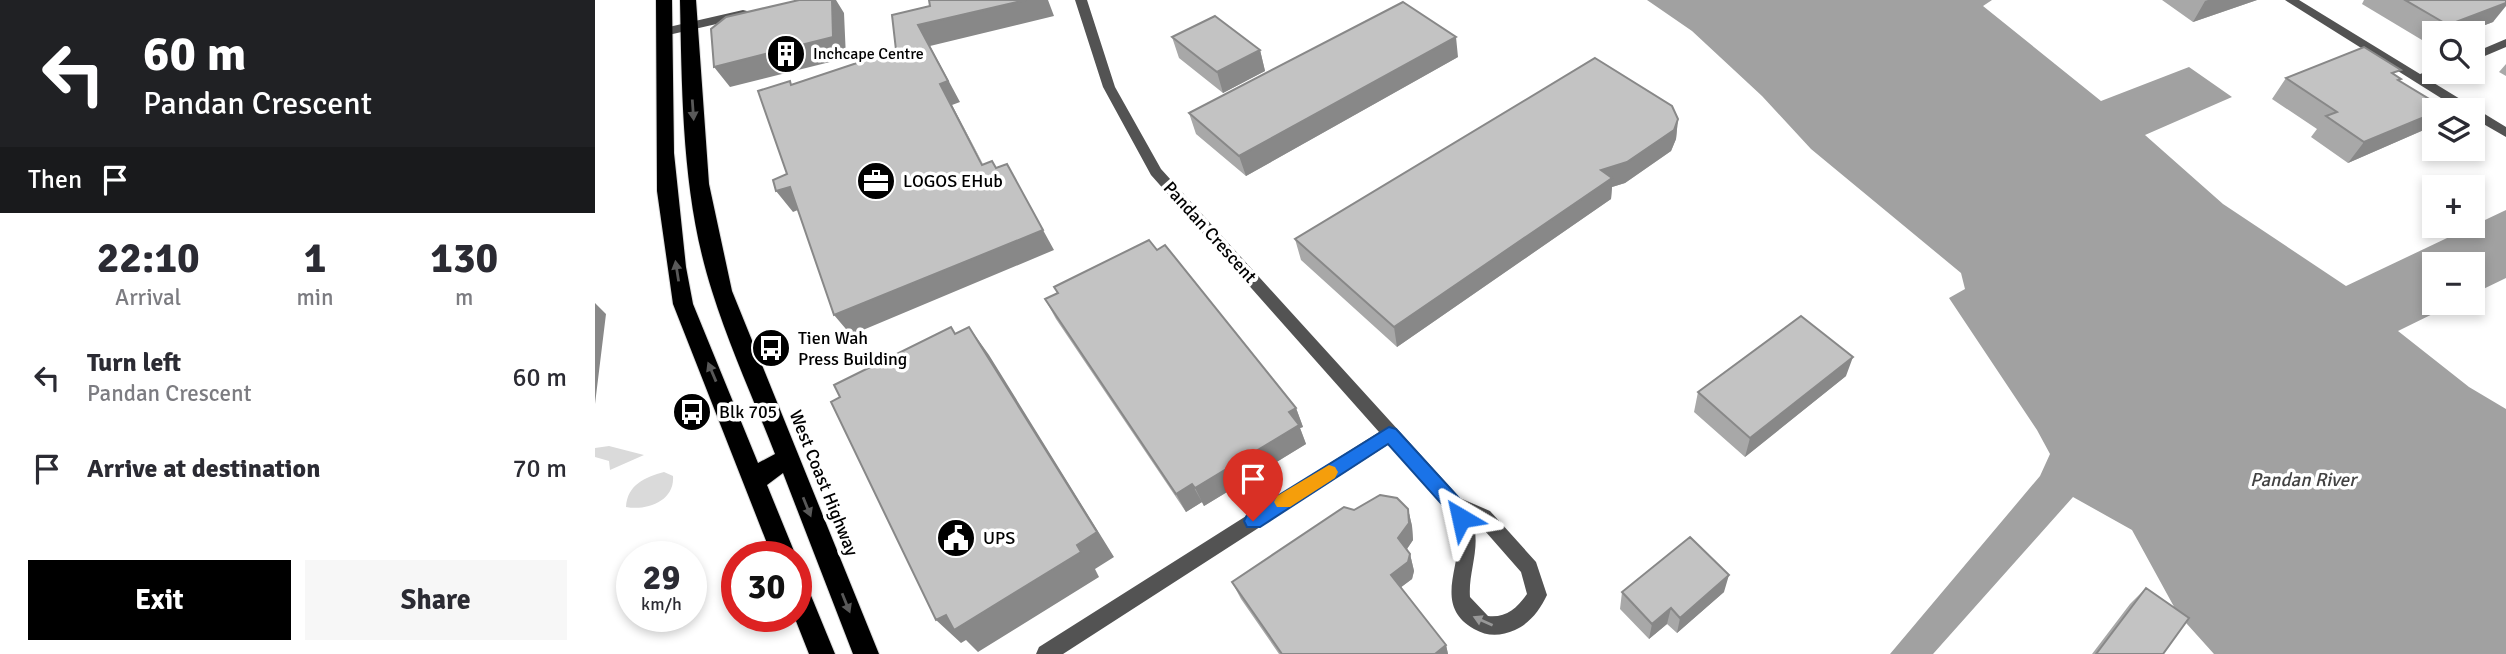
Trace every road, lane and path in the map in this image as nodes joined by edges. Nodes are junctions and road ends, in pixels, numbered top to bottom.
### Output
1 (663, 0) edge
2 (688, 0) edge
3 (1081, 0) edge
4 (2291, 0) edge
5 (752, 13) edge
6 (688, 26) junction
7 (664, 32) junction
8 (2506, 43) edge
9 (2485, 52) edge
10 (2420, 79) joint
11 (2450, 98) edge
12 (2485, 120) edge
13 (2506, 133) edge
14 (1389, 434) junction
15 (789, 462) junction
16 (756, 481) junction
17 (1454, 504) junction
18 (778, 541) edge
19 (812, 629) edge
20 (822, 654) edge
21 (866, 654) edge
22 (1046, 654) edge

1 - 7 highway
2 - 6 highway, West Coast Highway
3 - 14 street, Pandan Crescent
4 - 10 street
5 - 6 street
6 - 7 street
6 -> 15 highway, West Coast Highway
16 -> 7 highway
8 - 9 street
10 - 11 street
12 - 13 street
14 - 17 street, Pandan Crescent
14 - 22 street
15 - 16 highway
15 -> 21 highway, West Coast Highway
16 - 18 highway
17 -> 17 street, Pandan Crescent
19 - 20 highway

